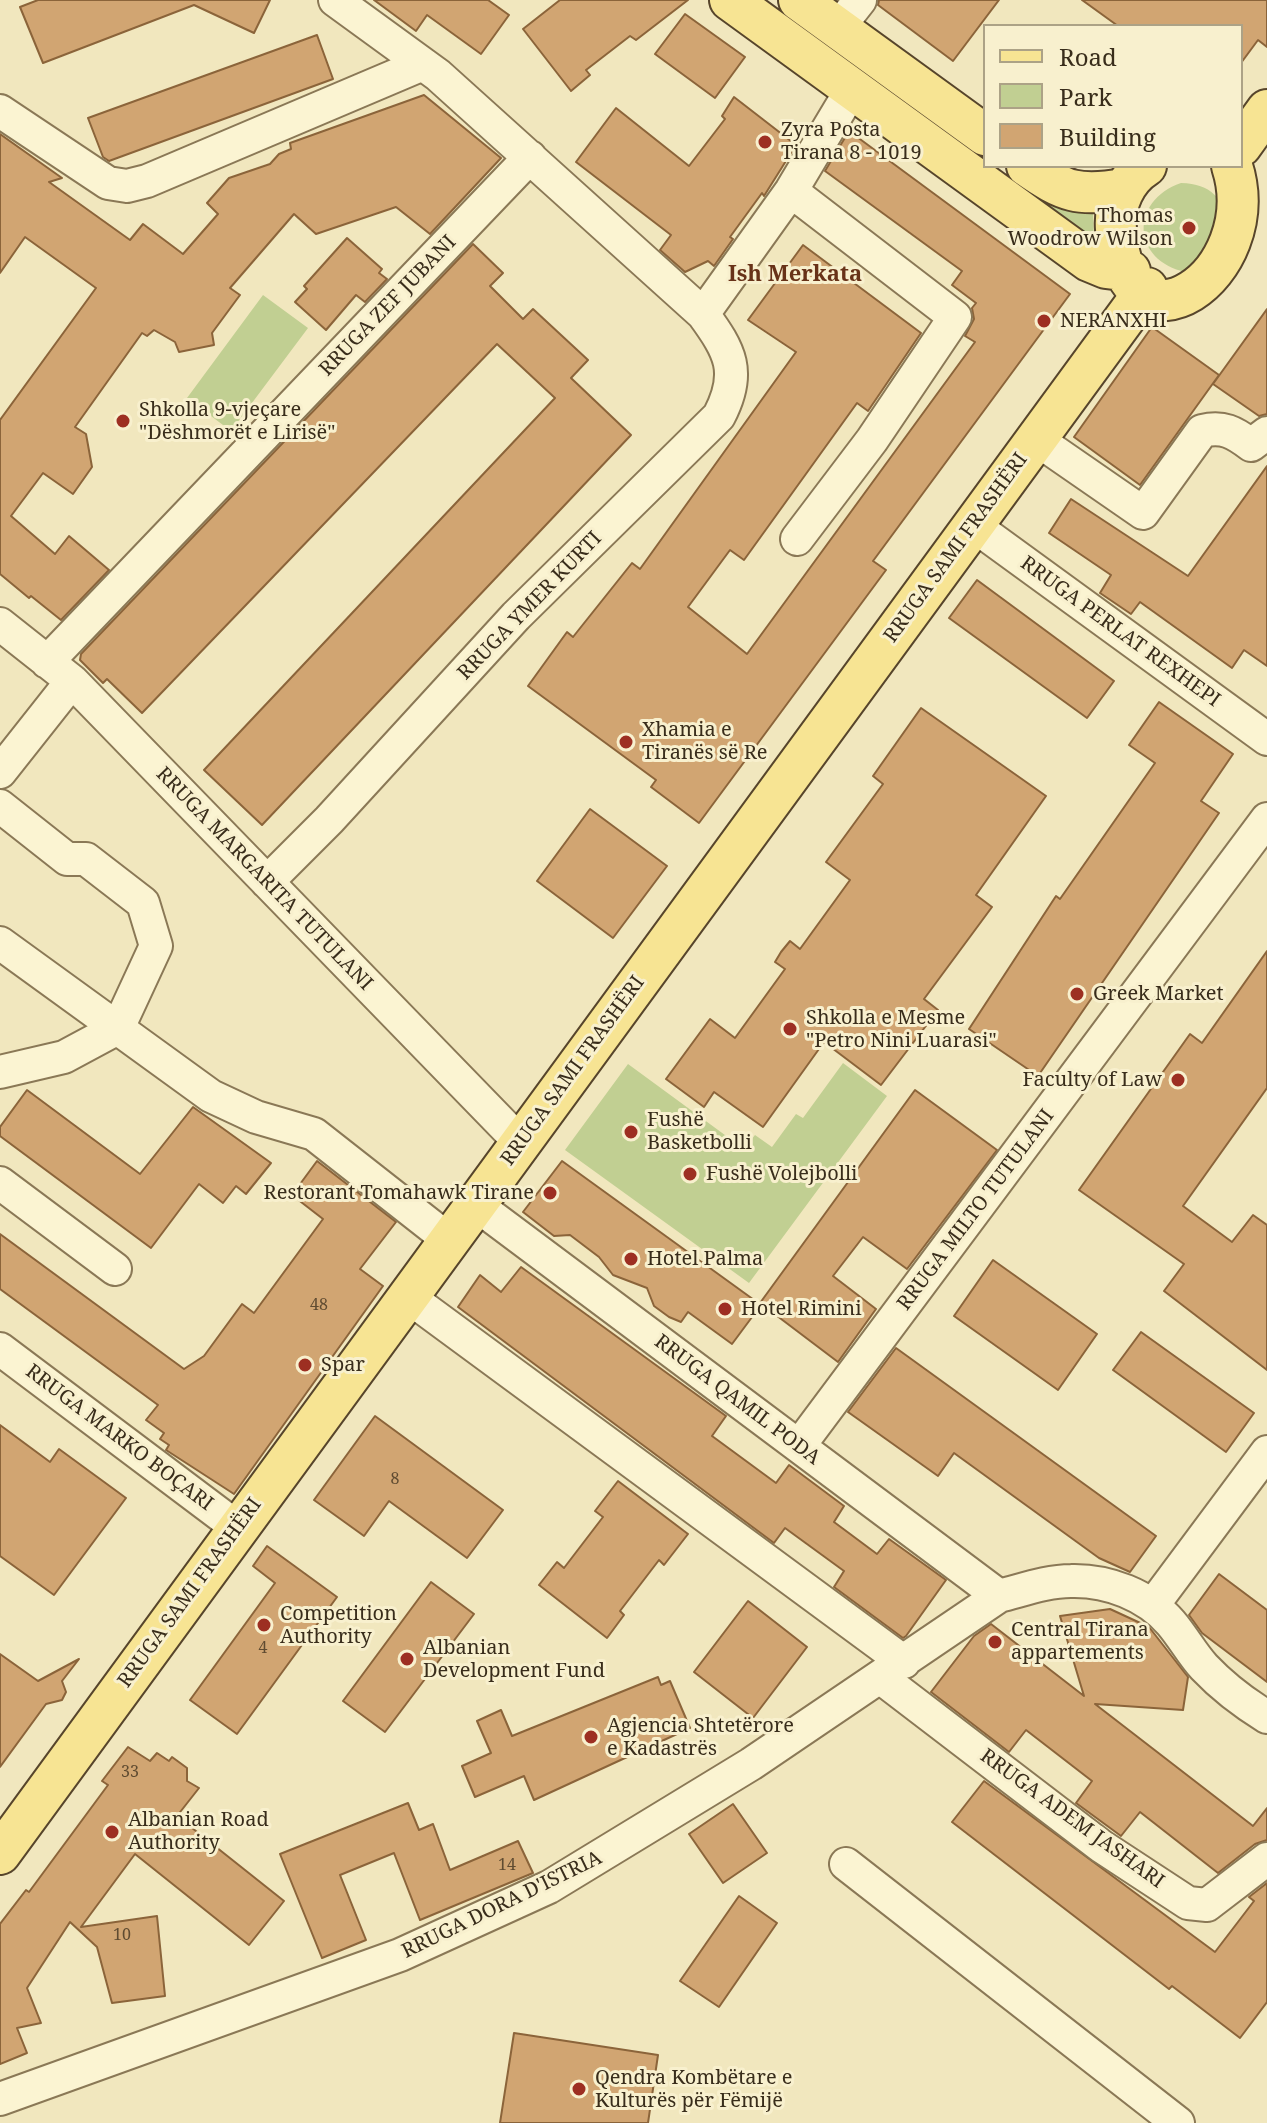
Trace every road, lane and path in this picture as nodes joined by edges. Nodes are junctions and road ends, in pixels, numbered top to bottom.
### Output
1 (335, 0) edge
2 (730, 0) edge
3 (799, 0) edge
4 (849, 14) edge
5 (423, 64) junction
6 (852, 89) junction
7 (1267, 110) edge
8 (0, 111) edge
9 (983, 133) edge
10 (530, 157) junction
11 (1030, 168) edge
12 (1248, 172) edge
13 (1135, 178) edge
14 (791, 191) junction
15 (1262, 260) edge
16 (1138, 280) junction
17 (703, 314) junction
18 (1267, 433) edge
19 (1036, 439) junction
20 (973, 525) junction
21 (797, 539) dead end
22 (0, 624) edge
23 (60, 672) junction
24 (1267, 739) edge
25 (0, 772) edge
26 (0, 806) edge
27 (1267, 819) edge
28 (267, 882) junction
29 (0, 943) edge
30 (118, 1028) junction
31 (0, 1072) edge
32 (520, 1142) junction
33 (0, 1183) edge
34 (475, 1204) junction
35 (449, 1240) junction
36 (115, 1269) dead end
37 (407, 1296) junction
38 (0, 1349) edge
39 (799, 1446) junction
40 (1267, 1452) edge
41 (238, 1528) junction
42 (999, 1596) junction
43 (1153, 1605) junction
44 (892, 1669) junction
45 (1267, 1717) edge
46 (0, 1854) edge
47 (1267, 1859) edge
48 (846, 1864) dead end
49 (0, 2099) edge
50 (1178, 2123) edge

1 - 5 street
2 - 6 main road
3 - 4 main road
4 - 9 main road
5 - 8 street
5 - 10 street
6 - 14 street
6 - 16 main road
7 - 12 main road
10 - 17 street, RRUGA YMER KURTI
10 - 23 street, RRUGA ZEF JUBANI
11 - 13 main road
12 - 15 main road
13 - 16 main road
14 - 17 street
14 - 21 street
15 - 16 main road
16 - 19 main road, RRUGA SAMI FRASHËRI
17 - 28 street, RRUGA YMER KURTI
18 - 19 street
19 - 20 main road, RRUGA SAMI FRASHËRI
20 - 24 street, RRUGA PERLAT REXHEPI
20 - 32 main road, RRUGA SAMI FRASHËRI
22 - 23 street, RRUGA MARGARITA TUTULANI
23 - 25 street, RRUGA ZEF JUBANI
23 - 28 street, RRUGA MARGARITA TUTULANI
26 - 30 street
27 - 39 street, RRUGA MILTO TUTULANI
28 - 32 street, RRUGA MARGARITA TUTULANI
29 - 30 street
30 - 31 street
30 - 35 street
32 - 34 main road, RRUGA SAMI FRASHËRI
33 - 36 street
34 - 35 main road, RRUGA SAMI FRASHËRI
34 - 39 street, RRUGA QAMIL PODA
35 - 37 main road, RRUGA SAMI FRASHËRI
37 - 41 main road, RRUGA SAMI FRASHËRI
37 - 44 street, RRUGA ADEM JASHARI
38 - 41 street, RRUGA MARKO BOÇARI
39 - 42 street, RRUGA QAMIL PODA
40 - 43 street
41 - 46 main road, RRUGA SAMI FRASHËRI
42 - 43 street, RRUGA DORA D'ISTRIA
42 - 44 street, RRUGA DORA D'ISTRIA
43 - 45 street
44 - 47 street, RRUGA ADEM JASHARI
44 - 49 street, RRUGA DORA D'ISTRIA
48 - 50 street

